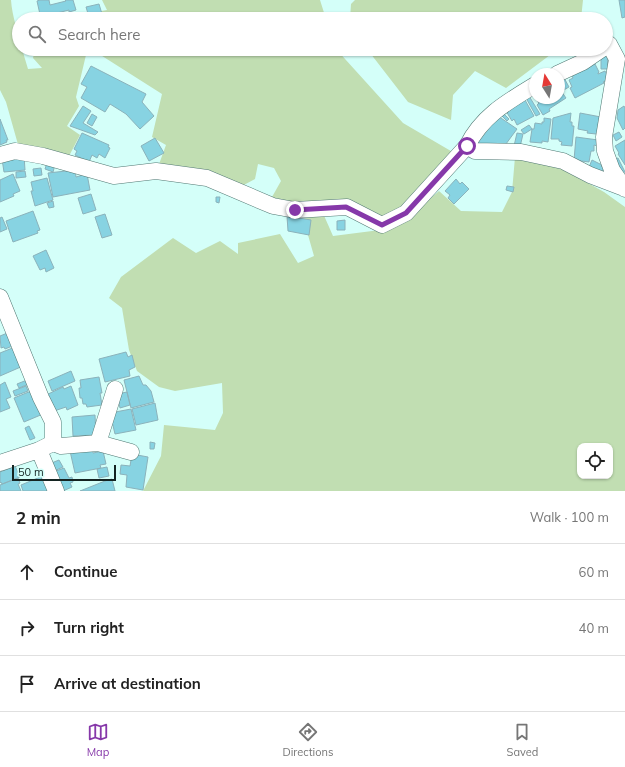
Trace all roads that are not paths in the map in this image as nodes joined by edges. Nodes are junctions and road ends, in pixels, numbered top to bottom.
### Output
1 (613, 52) edge
2 (592, 56) edge
3 (565, 70) edge
4 (529, 89) edge
5 (467, 146) junction
6 (0, 155) edge
7 (625, 188) edge
8 (0, 297) edge
9 (115, 390) dead end
10 (98, 443) junction
11 (46, 446) junction
12 (131, 452) dead end
13 (0, 463) edge
14 (56, 491) edge

1 - 7 street
2 - 3 street
4 - 5 street
5 - 6 street
5 - 7 street
8 - 11 street
9 - 10 street
10 - 11 street
10 - 12 street
11 - 13 street
11 - 14 street

